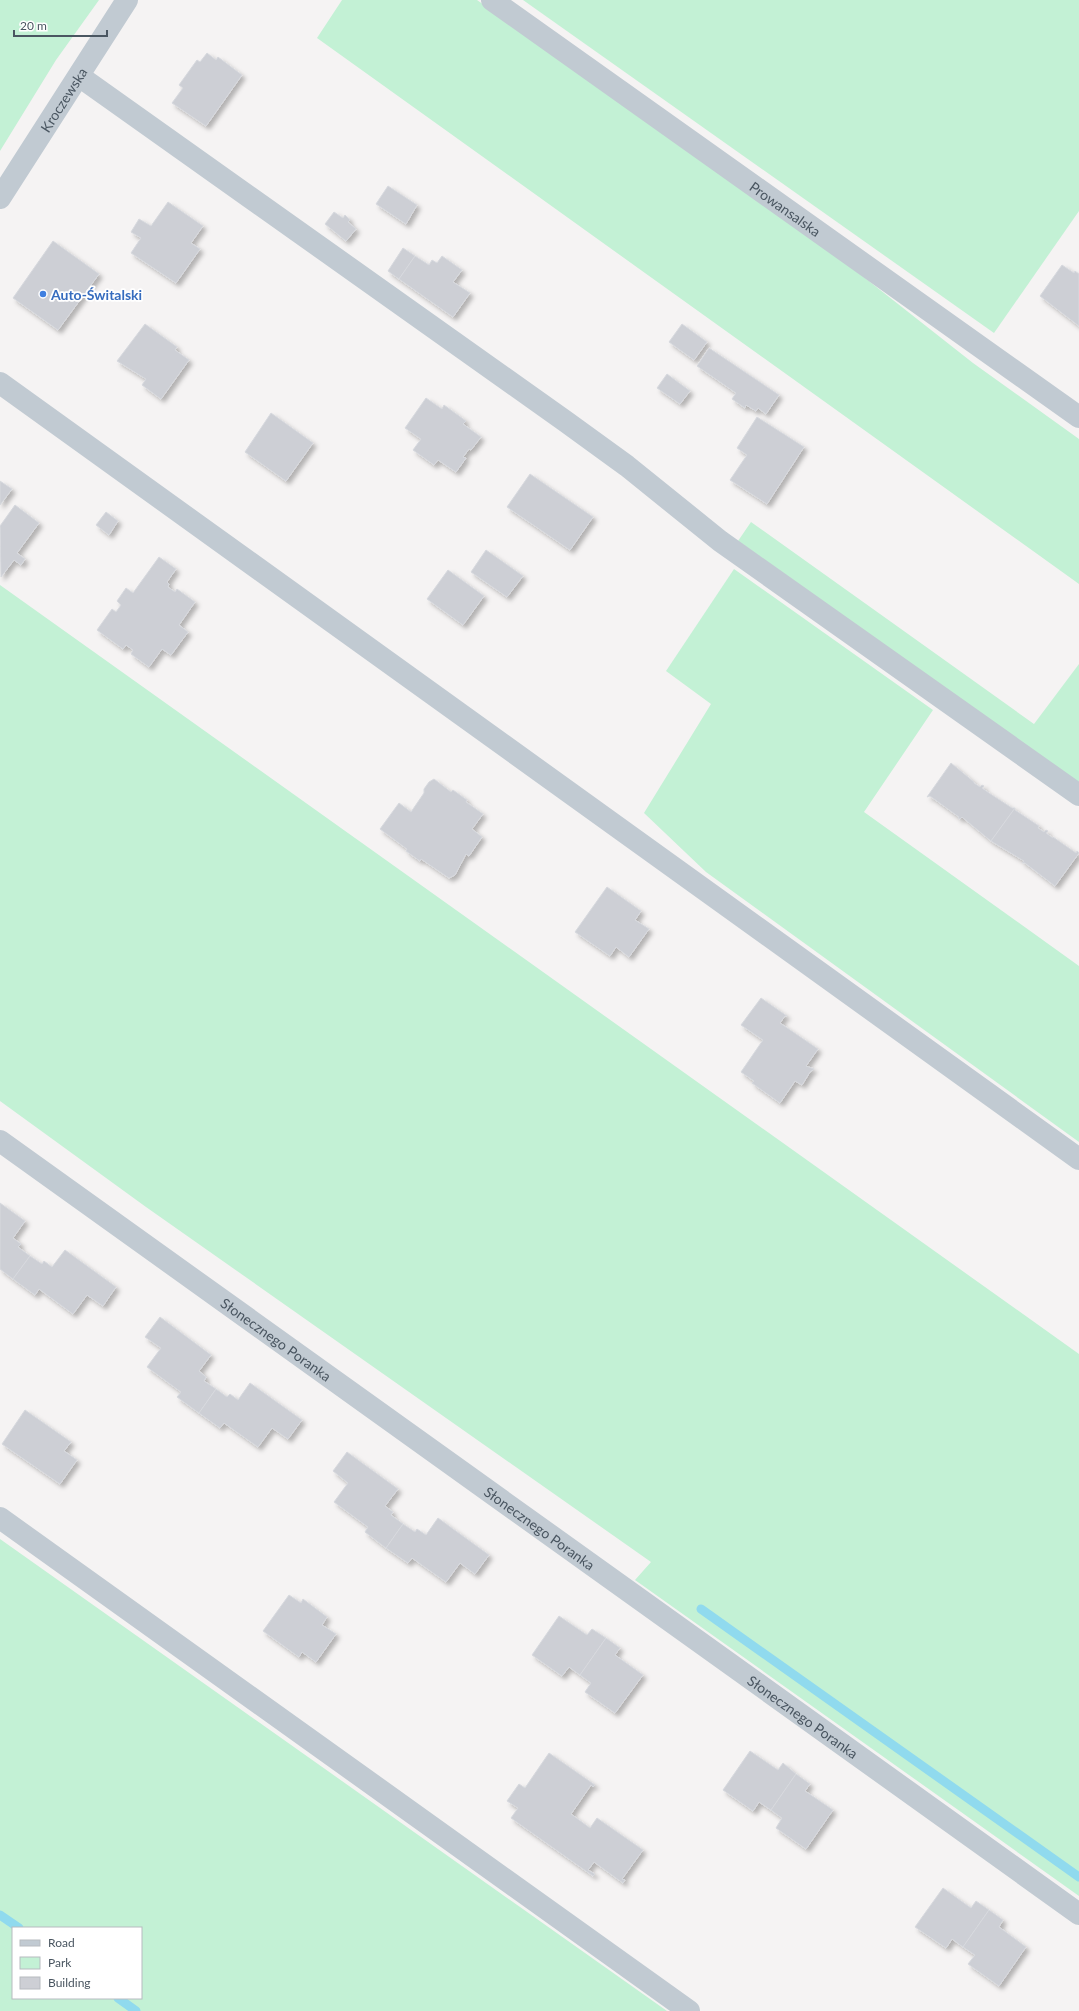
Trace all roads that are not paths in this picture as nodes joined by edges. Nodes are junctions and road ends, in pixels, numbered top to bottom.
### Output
1 (127, 0) edge
2 (492, 0) edge
3 (79, 76) junction
4 (0, 198) edge
5 (0, 383) edge
6 (1079, 418) edge
7 (1079, 795) edge
8 (0, 1141) edge
9 (1079, 1159) edge
10 (0, 1518) edge
11 (1079, 1914) edge
12 (689, 2011) edge

1 - 3 street, Kroczewska
2 - 6 street, Prowansalska
3 - 4 street, Kroczewska
3 - 7 street
5 - 9 street
8 - 11 street, Słonecznego Poranka
10 - 12 street

